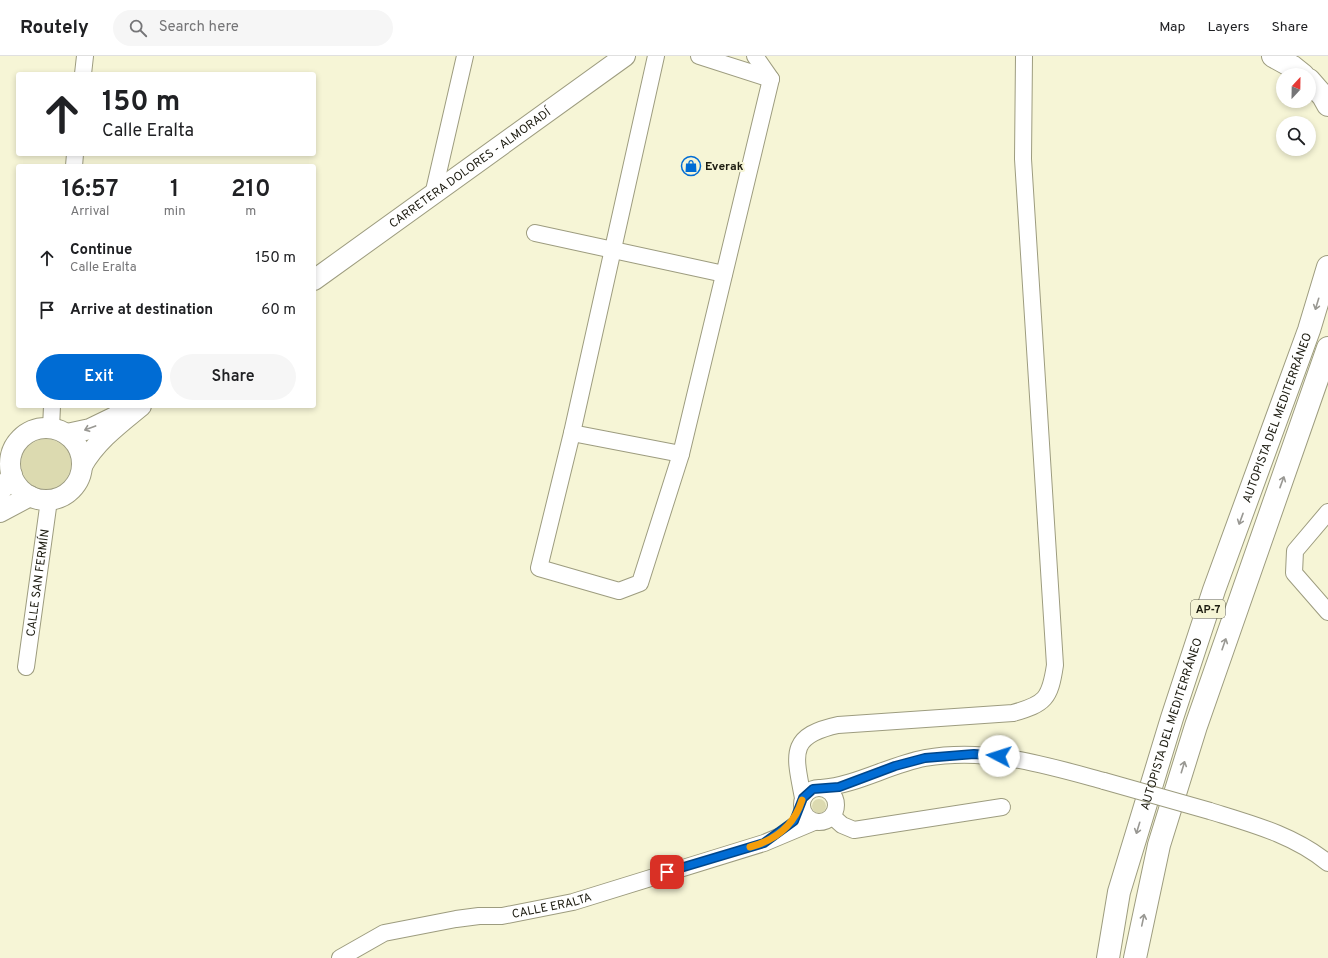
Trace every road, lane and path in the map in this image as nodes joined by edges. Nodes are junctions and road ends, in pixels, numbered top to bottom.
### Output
1 (85, 56) edge
2 (465, 56) edge
3 (625, 56) edge
4 (656, 56) edge
5 (698, 56) edge
6 (755, 56) edge
7 (1024, 56) edge
8 (1273, 56) edge
9 (1294, 68) edge
10 (83, 72) edge
11 (771, 79) junction
12 (1316, 88) edge
13 (1328, 105) edge
14 (433, 195) junction
15 (535, 233) dead end
16 (611, 249) junction
17 (1328, 266) edge
18 (724, 274) junction
19 (316, 279) edge
20 (1328, 348) edge
21 (1328, 367) edge
22 (1312, 394) junction
23 (53, 408) edge
24 (133, 408) edge
25 (139, 408) edge
26 (59, 431) junction
27 (572, 433) junction
28 (7, 446) edge
29 (681, 454) junction
30 (82, 466) junction
31 (7, 471) edge
32 (0, 492) edge
33 (40, 498) junction
34 (0, 512) edge
35 (1328, 512) edge
36 (1328, 612) edge
37 (26, 666) dead end
38 (797, 766) junction
39 (869, 776) junction
40 (819, 788) junction
41 (802, 800) junction
42 (1002, 807) dead end
43 (834, 811) junction
44 (814, 822) junction
45 (764, 843) junction
46 (1328, 863) edge
47 (340, 958) edge
48 (1108, 958) edge
49 (1135, 958) edge

1 - 10 street
2 - 14 street
3 - 14 main road, CARRETERA DOLORES - ALMORADÍ
4 - 16 street
5 - 11 street
6 - 11 street
7 - 38 street
8 - 9 highway
11 - 18 street
12 - 13 highway
14 - 19 main road, CARRETERA DOLORES - ALMORADÍ
15 - 16 street
16 - 18 street
16 - 27 street
17 -> 48 highway, AUTOPISTA DEL MEDITERRÁNEO / AP-7
18 - 29 street
20 - 22 highway, AUTOPISTA DEL MEDITERRÁNEO / AP-7
21 - 22 highway
49 -> 22 highway, AUTOPISTA DEL MEDITERRÁNEO / AP-7
23 - 26 street
24 -> 26 main road
25 - 30 main road
26 - 28 main road
26 - 30 main road
27 - 29 street
27 - 29 street
28 - 31 main road
30 - 33 main road
31 - 32 main road
31 - 33 main road
33 - 34 main road
33 - 37 street, CALLE SAN FERMÍN
35 - 36 street
38 - 40 street
38 - 41 street
39 - 40 street
39 - 43 street
39 - 46 street, bridge
40 - 41 street
40 - 43 street
41 - 44 street
41 - 45 street
42 - 43 street
43 - 44 street
44 - 45 street
45 - 47 street, CALLE ERALTA

